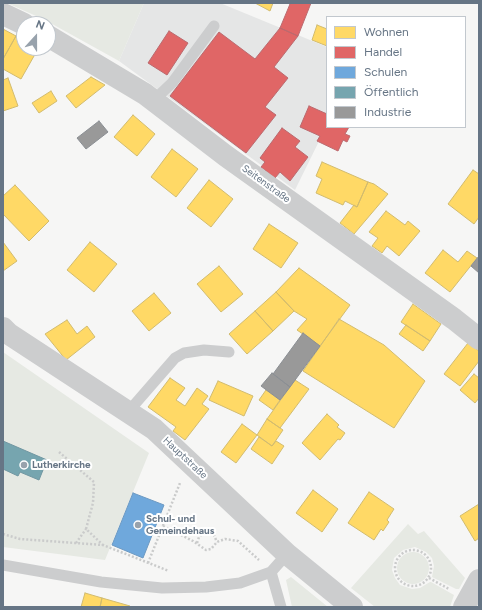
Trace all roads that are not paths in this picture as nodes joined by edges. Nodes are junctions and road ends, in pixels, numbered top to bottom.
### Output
1 (3, 14) edge
2 (16, 20) edge
3 (214, 26) dead end
4 (56, 41) edge
5 (154, 101) junction
6 (3, 328) edge
7 (479, 339) edge
8 (229, 352) dead end
9 (128, 412) junction
10 (287, 554) junction
11 (3, 565) edge
12 (271, 572) junction
13 (479, 580) edge
14 (281, 607) edge
15 (352, 607) edge
16 (464, 607) edge

1 - 2 street
3 - 5 lane
4 - 5 street, Seitenstraße
5 - 7 street, Seitenstraße
6 - 9 street, Hauptstraße
8 - 9 lane
9 - 10 street, Hauptstraße
10 - 12 lane
10 - 15 street, Hauptstraße
11 - 12 lane
12 - 14 lane
13 - 16 street

